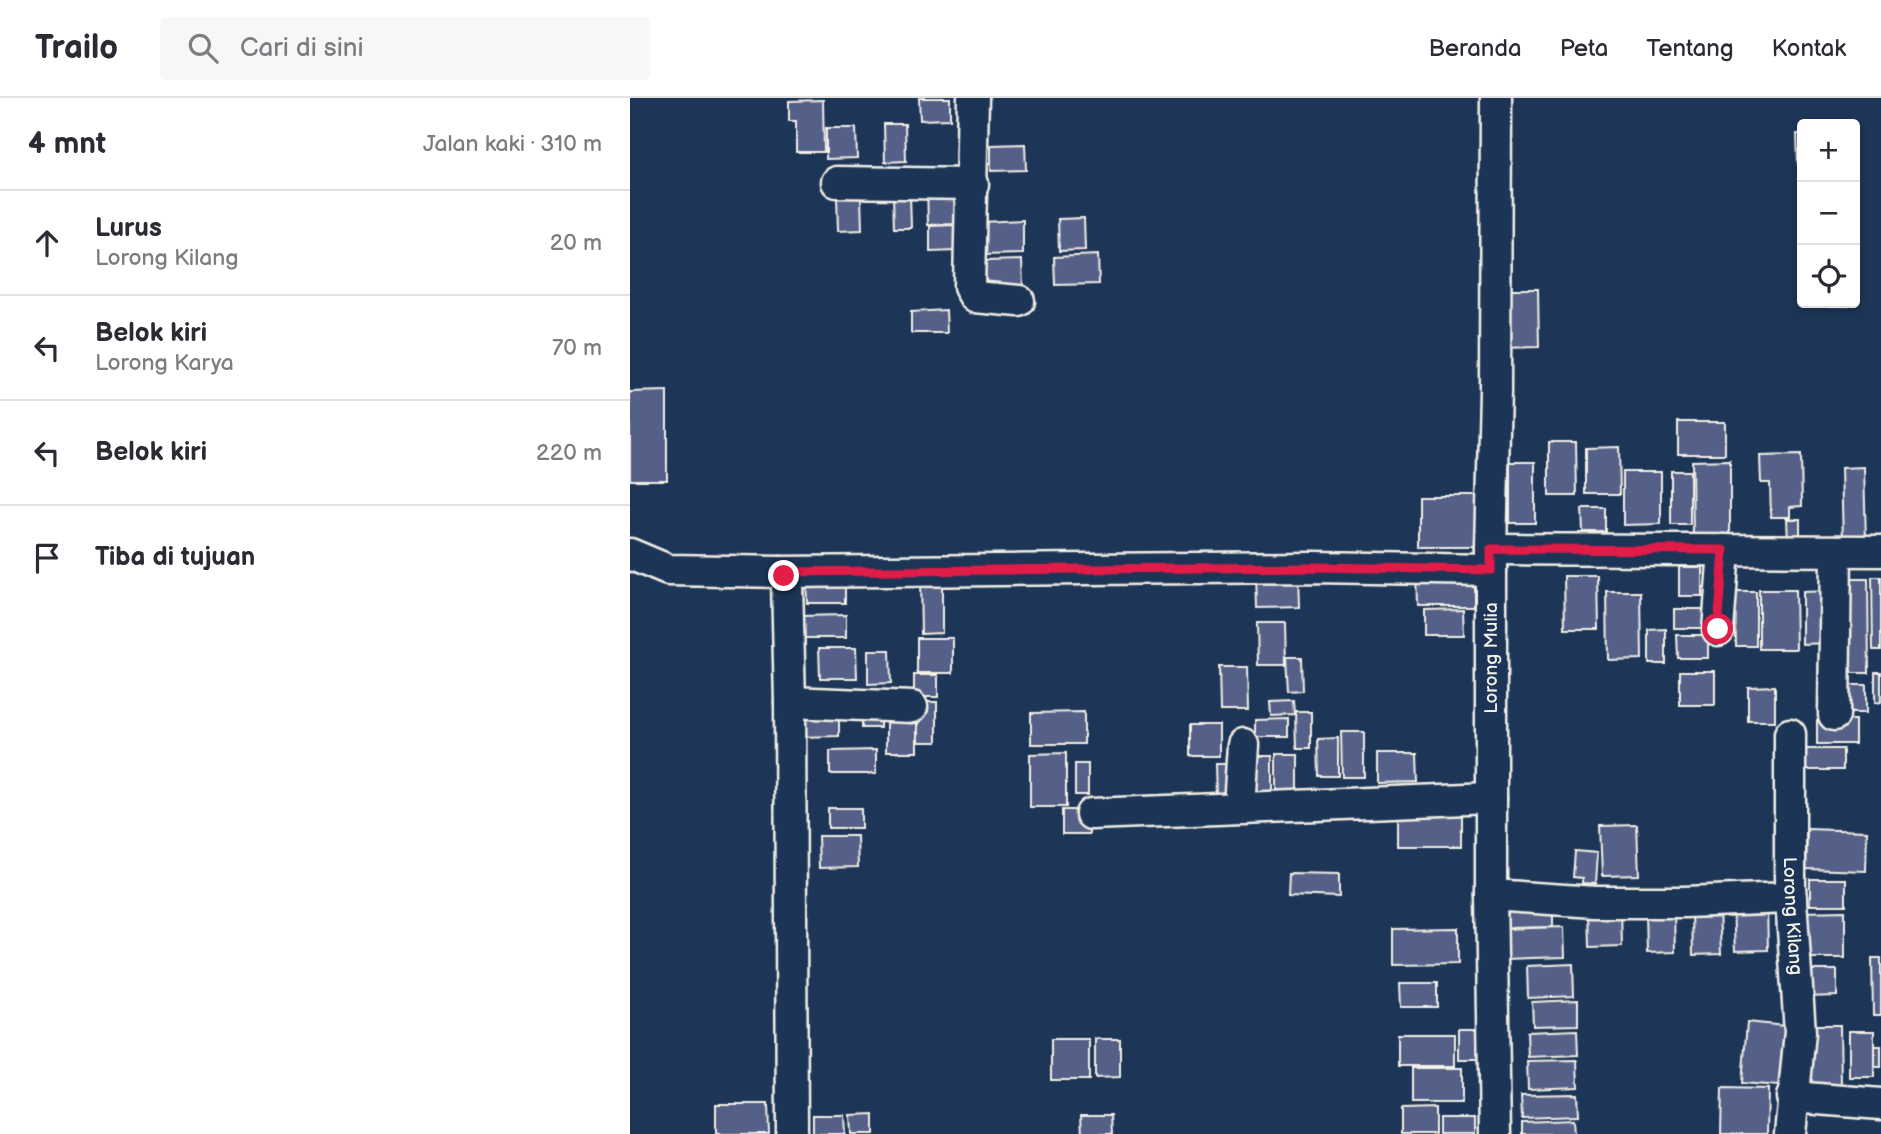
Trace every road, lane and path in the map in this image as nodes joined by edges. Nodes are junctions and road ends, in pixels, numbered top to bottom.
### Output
1 (974, 98) edge
2 (1496, 98) edge
3 (837, 182) dead end
4 (972, 184) junction
5 (1019, 301) dead end
6 (1724, 550) junction
7 (1836, 551) junction
8 (1881, 551) edge
9 (630, 554) edge
10 (1491, 559) junction
11 (781, 572) junction
12 (1718, 629) dead end
13 (790, 702) junction
14 (912, 707) dead end
15 (1834, 715) dead end
16 (1790, 734) dead end
17 (1243, 745) dead end
18 (1491, 799) junction
19 (1239, 807) junction
20 (1091, 814) dead end
21 (1491, 895) junction
22 (1791, 898) junction
23 (1792, 1097) junction
24 (1881, 1104) edge
25 (792, 1134) edge
26 (1495, 1134) edge
27 (1790, 1134) edge

1 - 4 street
2 - 10 street, Lorong Mulia
3 - 4 street
4 - 5 street
6 - 7 street
6 - 10 street
6 - 12 street
7 - 8 street
7 - 15 street
9 - 11 street
10 - 11 street
10 - 18 street, Lorong Mulia
11 - 13 street
13 - 14 street
13 - 25 street
16 - 22 street, Lorong Kilang
17 - 19 street
18 - 19 street
18 - 21 street, Lorong Mulia
19 - 20 street
21 - 22 street
21 - 26 street, Lorong Mulia
22 - 23 street, Lorong Kilang
23 - 24 street
23 - 27 street, Lorong Kilang

